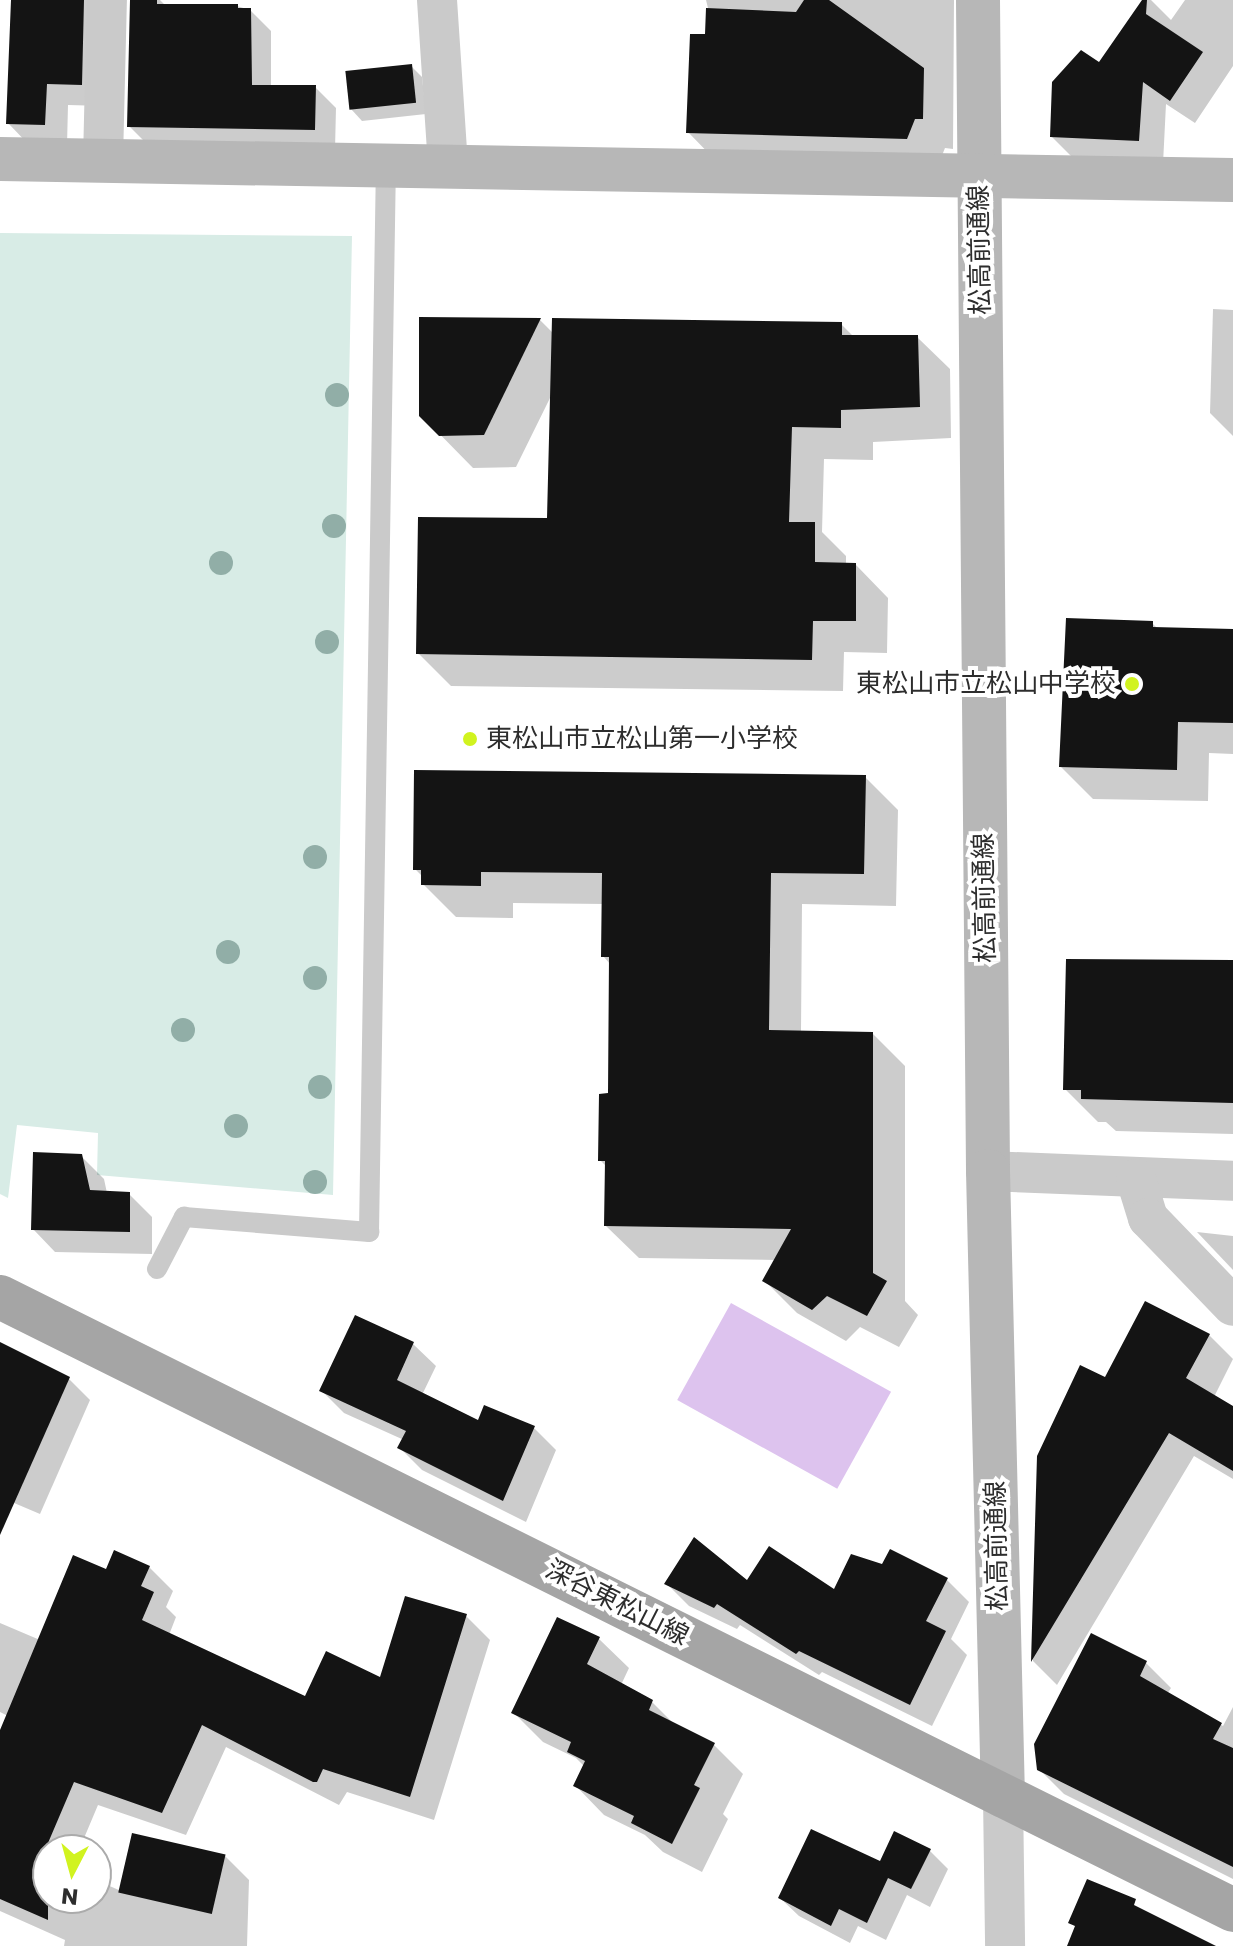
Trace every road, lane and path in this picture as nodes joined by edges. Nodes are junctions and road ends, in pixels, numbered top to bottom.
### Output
1 (107, 0) edge
2 (437, 0) edge
3 (978, 0) edge
4 (0, 159) edge
5 (103, 160) junction
6 (386, 165) junction
7 (448, 166) junction
8 (979, 176) junction
9 (1233, 180) edge
10 (988, 1171) junction
11 (1136, 1179) junction
12 (1233, 1181) edge
13 (157, 1269) dead end
14 (0, 1297) edge
15 (1233, 1306) edge
16 (1003, 1796) junction
17 (1233, 1910) edge
18 (1005, 1946) edge

1 - 5 street
2 - 7 street
3 - 8 street, 松高前通線
4 - 5 street
5 - 6 street
6 - 7 street
6 - 13 lane
7 - 8 street
8 - 9 street
8 - 10 street, 松高前通線
10 - 11 street
10 - 16 street, 松高前通線
11 - 12 street
11 - 15 street
14 - 16 main road, 深谷東松山線
16 - 17 main road, 深谷東松山線
16 - 18 street

